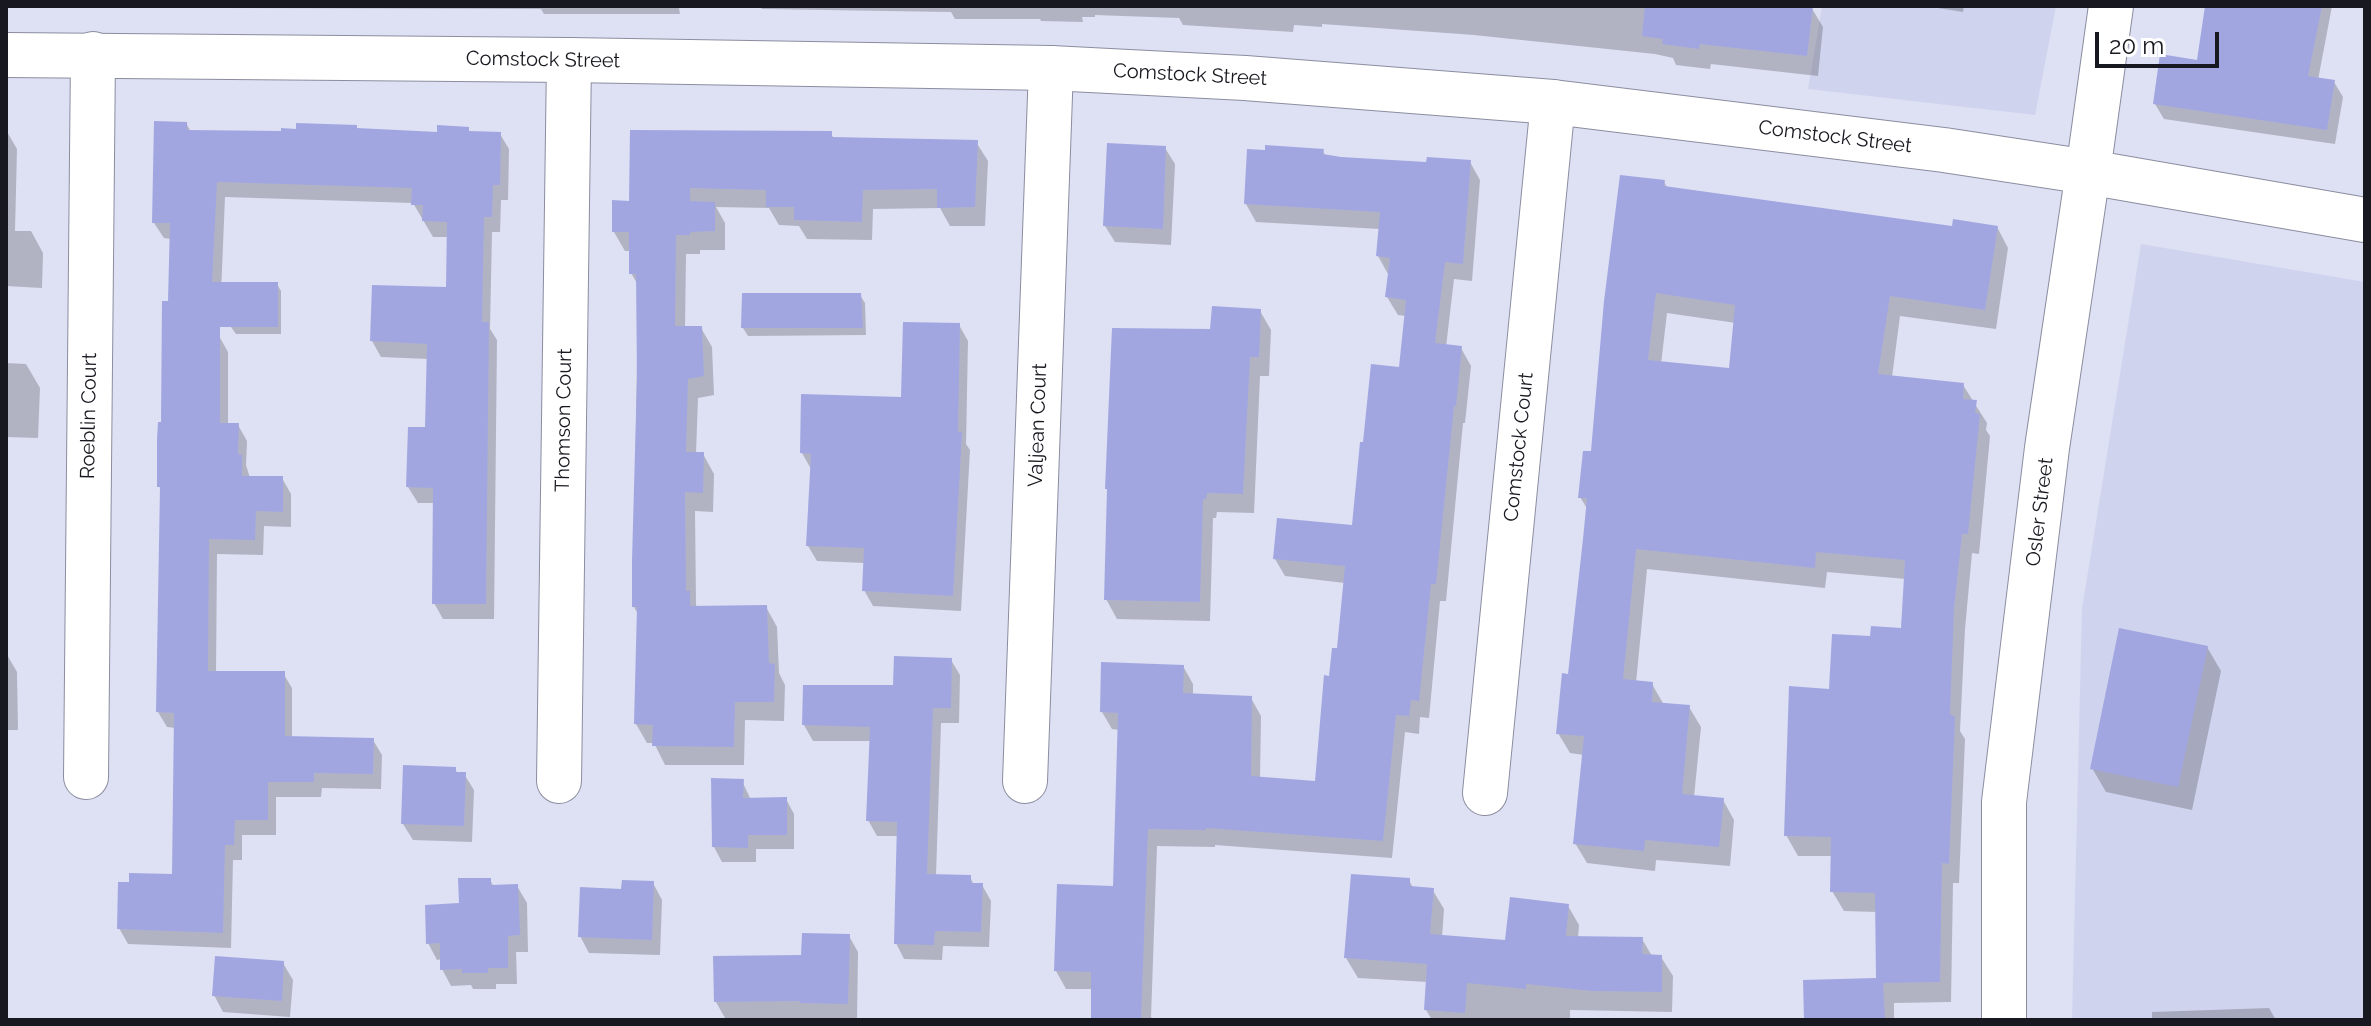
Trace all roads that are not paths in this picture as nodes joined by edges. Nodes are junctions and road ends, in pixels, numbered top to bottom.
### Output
1 (2111, 6) edge
2 (93, 54) junction
3 (6, 55) edge
4 (569, 60) junction
5 (1051, 68) junction
6 (1553, 102) junction
7 (2088, 172) junction
8 (2365, 220) edge
9 (86, 777) dead end
10 (559, 781) dead end
11 (1025, 781) dead end
12 (1485, 793) dead end
13 (2004, 1020) edge

1 - 7 street, Osler Street
2 - 3 street, Comstock Street
2 - 4 street, Comstock Street
2 - 9 street, Roeblin Court
4 - 5 street, Comstock Street
4 - 10 street, Thomson Court
5 - 6 street, Comstock Street
5 - 11 street, Valjean Court
6 - 7 street, Comstock Street
6 - 12 street, Comstock Court
7 - 8 street, Comstock Street
7 - 13 street, Osler Street

